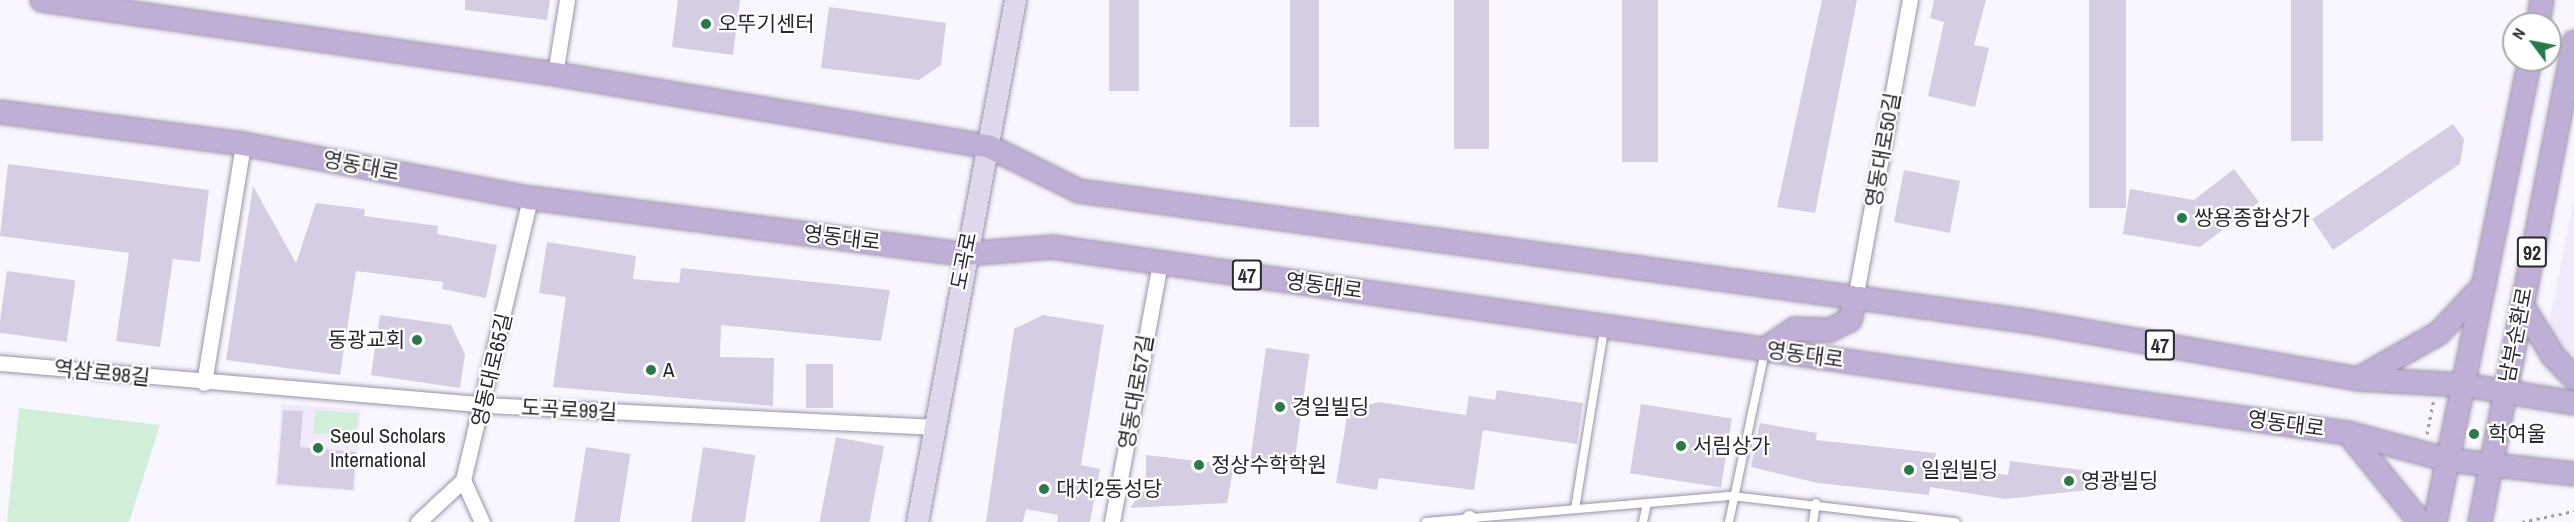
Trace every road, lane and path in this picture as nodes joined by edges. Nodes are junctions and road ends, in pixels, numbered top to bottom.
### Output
1 (42, 0) edge
2 (567, 0) edge
3 (1016, 0) edge
4 (1911, 0) edge
5 (2574, 42) edge
6 (2528, 72) edge
7 (555, 74) junction
8 (0, 112) edge
9 (243, 144) junction
10 (990, 147) junction
11 (530, 198) junction
12 (964, 254) junction
13 (1160, 263) junction
14 (2486, 282) junction
15 (1855, 299) junction
16 (2522, 305) junction
17 (1605, 326) junction
18 (1765, 349) junction
19 (0, 363) edge
20 (2574, 378) edge
21 (2357, 379) junction
22 (204, 383) junction
23 (2464, 386) junction
24 (2505, 392) junction
25 (2574, 403) edge
26 (485, 405) junction
27 (934, 428) junction
28 (2348, 433) junction
29 (2448, 460) junction
30 (2493, 462) junction
31 (2574, 474) edge
32 (463, 480) junction
33 (1732, 496) junction
34 (1647, 503) junction
35 (1816, 503) junction
36 (1575, 509) junction
37 (2574, 511) edge
38 (1469, 520) edge
39 (418, 522) edge
40 (482, 522) edge
41 (917, 522) edge
42 (1112, 522) edge
43 (1426, 522) edge
44 (1643, 522) edge
45 (1729, 522) edge
46 (1812, 522) edge
47 (1955, 522) edge
48 (2420, 522) edge
49 (2436, 522) edge
50 (2480, 522) edge
51 (2522, 522) edge

1 - 7 main road, 47
2 - 7 street
3 - 10 main road, 도곡로
4 - 15 street, 영동대로50길
5 - 16 main road, 남부순환로 / 92
6 - 14 main road, 남부순환로 / 92
7 - 10 main road, 47
8 - 9 main road, 영동대로 / 47
9 - 11 main road, 영동대로 / 47
9 - 22 street
10 - 12 main road, 도곡로
10 - 15 main road, 47
11 - 12 main road, 영동대로 / 47
11 - 26 street, 영동대로65길
12 - 13 main road, 영동대로 / 47
12 - 27 main road, 도곡로
13 - 17 main road, 영동대로 / 47
13 - 42 street, 영동대로57길
14 - 21 main road
14 - 23 main road, 남부순환로 / 92
15 - 18 main road
15 - 21 main road, 47
16 - 20 main road
16 - 24 main road, 남부순환로 / 92
17 - 18 main road, 영동대로 / 47
17 - 36 lane
18 - 28 main road, 영동대로 / 47
18 - 33 lane
19 - 22 street, 역삼로98길
21 - 23 main road, 47
22 - 26 street, 도곡로99길
23 - 24 main road, 47
23 - 29 main road, 남부순환로 / 92
24 - 25 main road, 47
24 - 30 main road, 남부순환로 / 92
26 - 27 street, 도곡로99길
26 - 32 street, 영동대로65길
27 - 41 main road, 도곡로
28 - 29 main road, 영동대로 / 47
28 - 48 main road
29 - 30 main road, 영동대로 / 47
29 - 49 main road, 남부순환로 / 92
30 - 31 main road, 영동대로 / 47
30 - 50 main road, 남부순환로 / 92
32 - 39 street
32 - 40 street
33 - 34 lane
33 - 35 lane
33 - 45 lane
34 - 36 lane
34 - 44 lane
35 - 46 lane
35 - 47 lane
36 - 38 lane
37 - 51 path
38 - 43 lane

